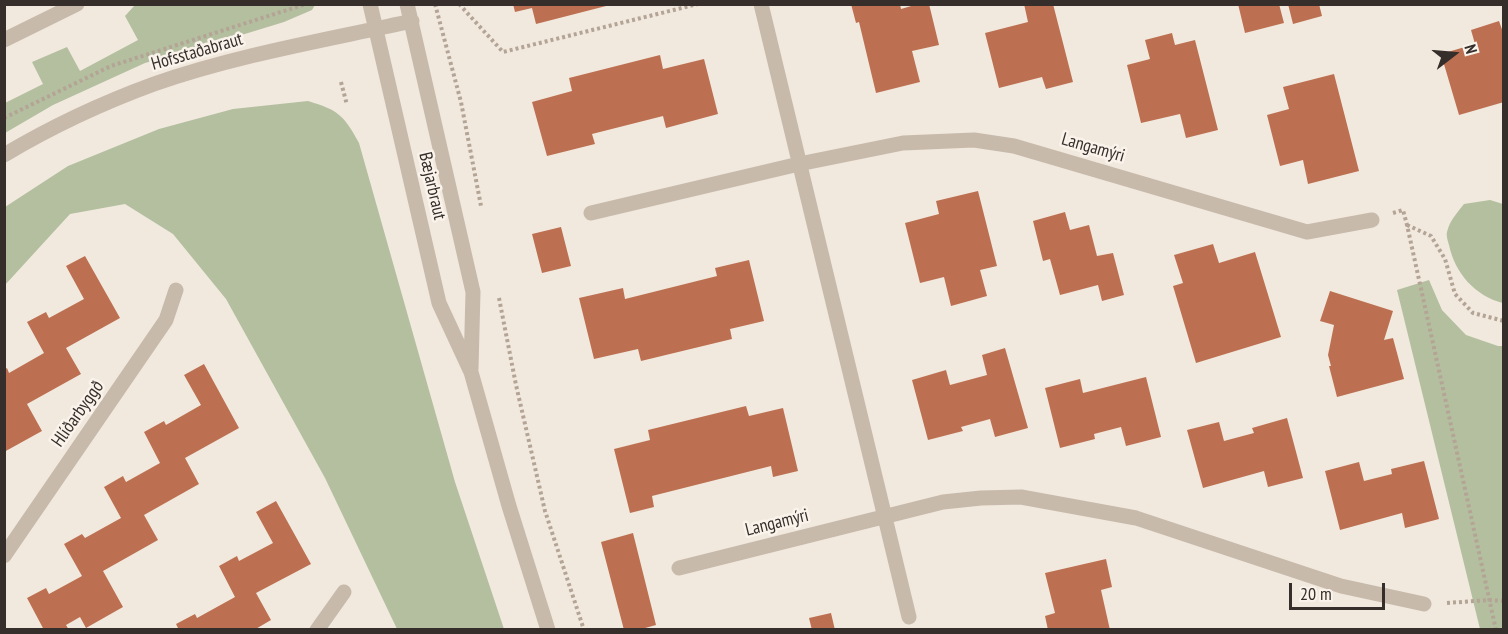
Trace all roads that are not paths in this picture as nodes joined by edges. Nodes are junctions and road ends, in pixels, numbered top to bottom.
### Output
1 (77, 4) edge
2 (370, 4) edge
3 (407, 4) edge
4 (761, 4) edge
5 (412, 21) junction
6 (375, 29) junction
7 (4, 40) edge
8 (4, 155) edge
9 (799, 164) junction
10 (591, 213) dead end
11 (1372, 220) dead end
12 (176, 290) dead end
13 (471, 372) junction
14 (884, 517) junction
15 (4, 556) edge
16 (679, 568) dead end
17 (344, 591) dead end
18 (1424, 604) road end
19 (909, 617) dead end
20 (317, 630) edge
21 (548, 630) edge

1 - 7 street
2 - 6 street, Bæjarbraut
3 - 5 street, Bæjarbraut
4 - 9 street
5 - 6 street, Hofsstaðabraut
5 - 13 street, Bæjarbraut
6 - 8 street, Hofsstaðabraut
6 - 13 street, Bæjarbraut
9 - 10 street, Langamýri
9 - 11 street, Langamýri
9 - 14 street
12 - 15 street, Hlíðarbyggð
13 - 21 street, Bæjarbraut
14 - 16 street, Langamýri
14 - 18 street, Langamýri
14 - 19 street
17 - 20 street

